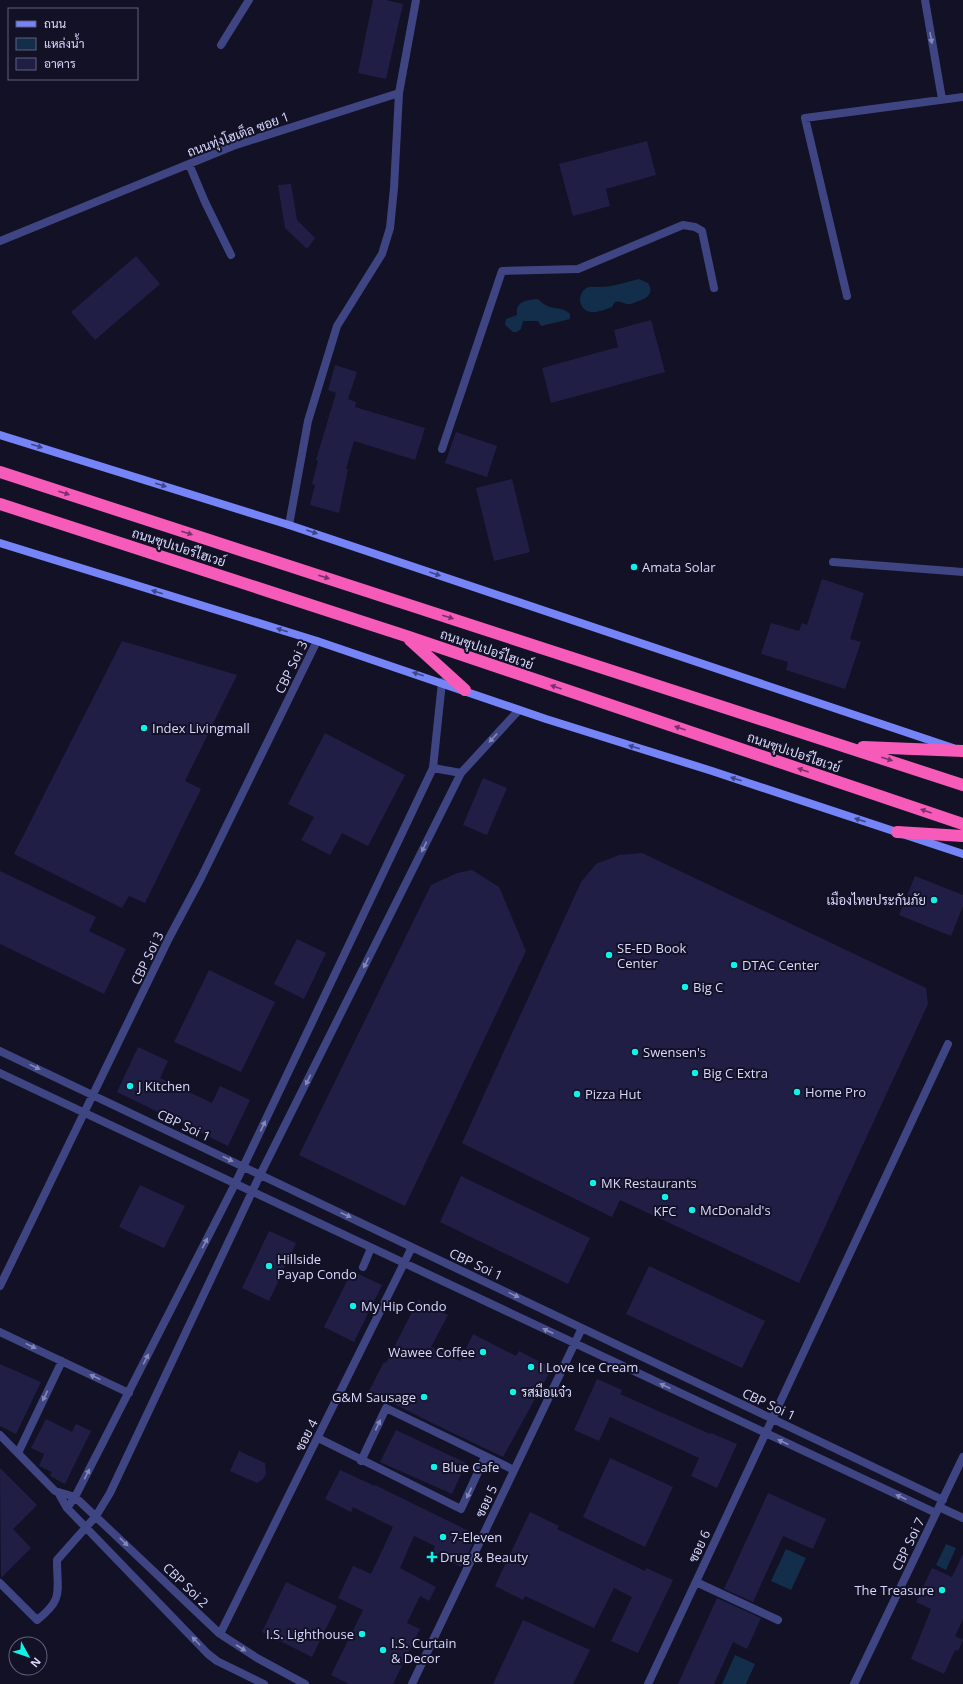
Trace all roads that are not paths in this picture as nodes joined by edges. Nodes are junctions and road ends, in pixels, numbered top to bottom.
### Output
1 (249, 0) edge
2 (416, 0) edge
3 (925, 0) edge
4 (221, 45) dead end
5 (399, 93) junction
6 (963, 96) edge
7 (942, 99) junction
8 (189, 164) junction
9 (0, 241) edge
10 (232, 255) dead end
11 (714, 288) dead end
12 (846, 296) dead end
13 (0, 434) edge
14 (442, 449) dead end
15 (0, 472) edge
16 (0, 504) edge
17 (289, 524) junction
18 (0, 543) edge
19 (833, 562) dead end
20 (963, 572) edge
21 (406, 636) junction
22 (317, 641) junction
23 (442, 682) junction
24 (465, 690) junction
25 (519, 710) junction
26 (850, 747) junction
27 (963, 751) edge
28 (433, 768) junction
29 (460, 773) junction
30 (963, 785) edge
31 (963, 824) edge
32 (897, 832) junction
33 (963, 836) edge
34 (963, 854) edge
35 (948, 1044) dead end
36 (0, 1051) edge
37 (0, 1072) edge
38 (94, 1095) junction
39 (85, 1114) junction
40 (243, 1167) junction
41 (260, 1175) junction
42 (235, 1184) junction
43 (253, 1193) junction
44 (412, 1247) junction
45 (371, 1248) junction
46 (404, 1264) junction
47 (363, 1267) dead end
48 (0, 1286) edge
49 (582, 1328) junction
50 (0, 1332) edge
51 (574, 1344) junction
52 (62, 1361) junction
53 (129, 1393) junction
54 (771, 1418) junction
55 (765, 1433) junction
56 (0, 1435) edge
57 (318, 1438) junction
58 (18, 1453) junction
59 (485, 1457) junction
60 (963, 1457) edge
61 (362, 1461) junction
62 (514, 1470) junction
63 (59, 1494) junction
64 (75, 1497) junction
65 (939, 1507) junction
66 (67, 1508) junction
67 (96, 1516) junction
68 (963, 1518) edge
69 (86, 1526) junction
70 (696, 1582) junction
71 (0, 1583) edge
72 (778, 1620) dead end
73 (220, 1634) junction
74 (264, 1684) edge
75 (305, 1684) edge
76 (412, 1684) edge
77 (648, 1684) edge
78 (854, 1684) edge

1 - 4 street
2 - 5 street
3 -> 7 street
5 - 8 street, ถนนทุ่งโฮเต็ล ซอย 1
5 - 17 street
6 - 7 street
7 - 12 street
8 - 9 street, ถนนทุ่งโฮเต็ล ซอย 1
8 - 10 street
11 - 14 street
13 -> 17 main road
15 -> 26 highway, ถนนซุปเปอร์ไฮเวย์
16 - 21 highway, ถนนซุปเปอร์ไฮเวย์
17 -> 27 main road
22 -> 18 main road
19 - 20 street
21 - 24 highway
31 -> 21 highway, ถนนซุปเปอร์ไฮเวย์
23 -> 22 main road
22 - 38 street, CBP Soi 3
23 - 24 main road
23 - 28 street
24 - 25 main road
25 -> 29 street
32 -> 25 main road
26 - 27 highway
26 -> 30 highway, ถนนซุปเปอร์ไฮเวย์
28 - 29 street
40 -> 28 street
29 -> 41 street
32 - 33 highway
32 - 34 main road
35 - 54 street, ซอย 6
36 -> 38 street, CBP Soi 1
37 - 39 street
38 - 39 street, CBP Soi 3
38 -> 40 street, CBP Soi 1
39 - 42 street
39 - 48 street, CBP Soi 3
40 - 41 street, CBP Soi 1
40 - 42 street
41 - 43 street
41 -> 44 street, CBP Soi 1
42 - 43 street
53 -> 42 street
43 - 45 street
43 - 67 street
44 - 46 street, ซอย 4
44 -> 49 street, CBP Soi 1
45 - 46 street
45 - 47 street
51 -> 46 street
46 - 57 street, ซอย 4
49 - 51 street, ซอย 5
49 - 54 street, CBP Soi 1
50 -> 52 street
55 -> 51 street
51 - 62 street, ซอย 5
53 -> 52 street
52 -> 58 street
64 -> 53 street
54 - 55 street, ซอย 6
54 - 65 street, CBP Soi 1
65 -> 55 street
55 - 70 street, ซอย 6
56 - 58 street
57 - 61 street
57 - 73 street, ซอย 4
58 - 63 street
59 -> 61 street
61 -> 59 street
59 - 62 street
60 - 65 street, CBP Soi 7
62 - 76 street, ซอย 5
63 - 64 street
63 - 66 street
64 - 66 street
64 - 67 street, CBP Soi 2
65 - 68 street
65 - 78 street, CBP Soi 7
66 - 69 street
67 - 69 street
67 -> 73 street, CBP Soi 2
69 - 71 street
74 -> 69 street
70 - 72 street
70 - 77 street, ซอย 6
73 -> 75 street, CBP Soi 2

